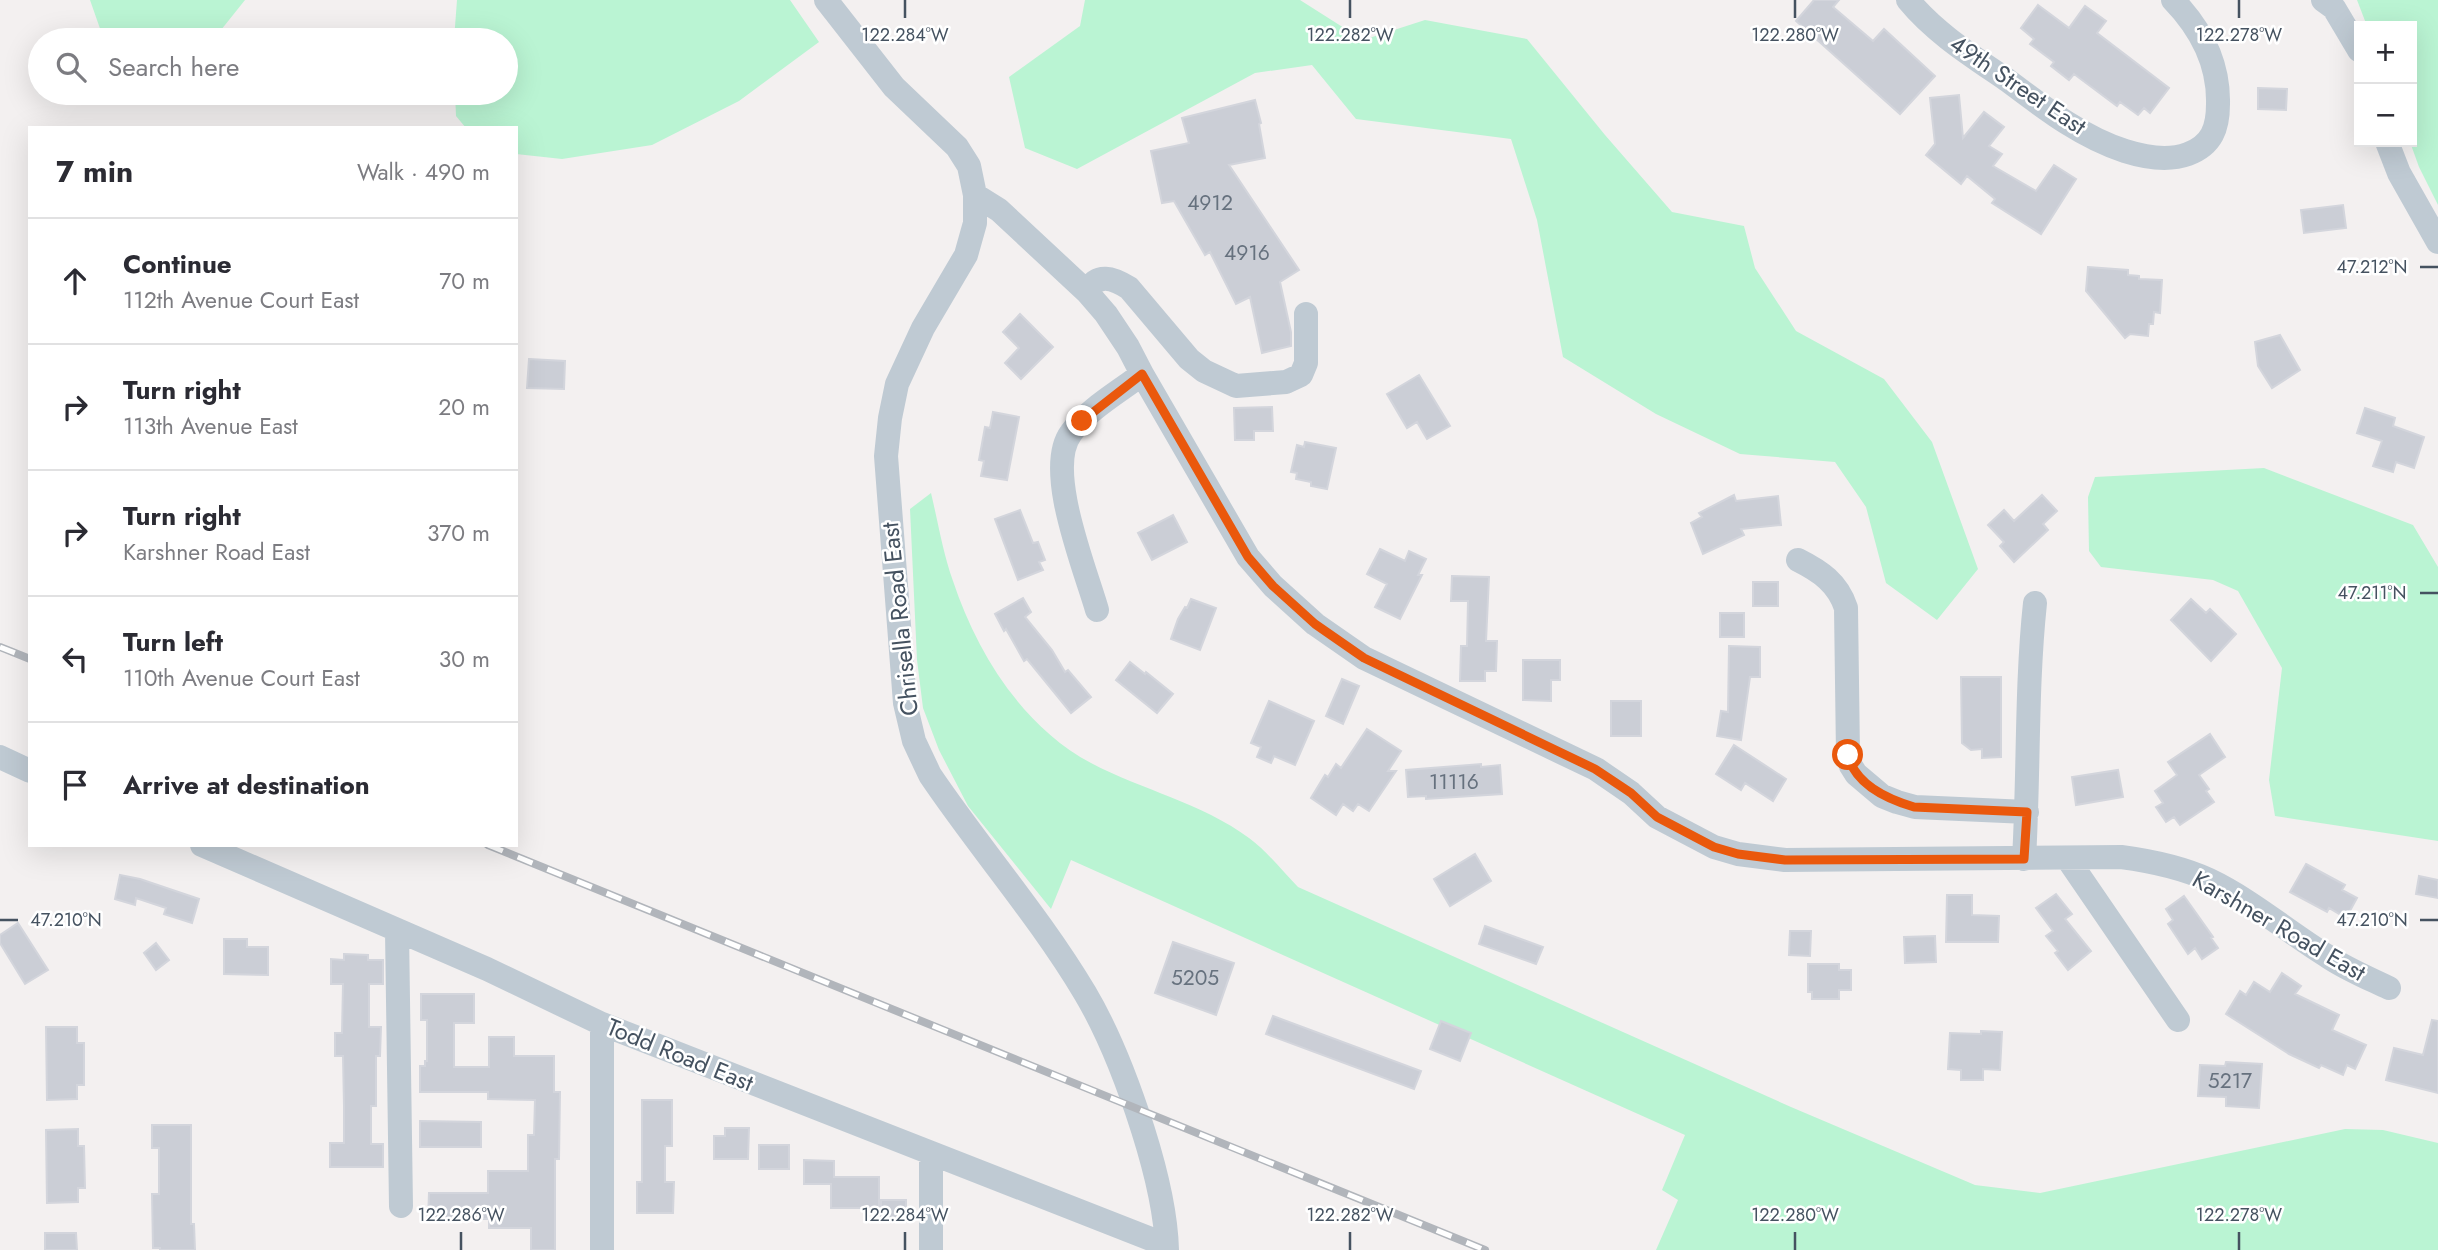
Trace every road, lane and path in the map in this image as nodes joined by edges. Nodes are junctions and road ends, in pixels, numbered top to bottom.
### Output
1 (826, 0) edge
2 (1908, 0) edge
3 (2173, 0) edge
4 (2323, 0) edge
5 (2354, 42) edge
6 (2390, 147) edge
7 (975, 195) junction
8 (2438, 242) edge
9 (1087, 292) junction
10 (1306, 314) dead end
11 (1142, 374) junction
12 (1798, 560) dead end
13 (2035, 603) dead end
14 (1097, 610) dead end
15 (0, 757) edge
16 (28, 770) edge
17 (2027, 812) junction
18 (207, 847) edge
19 (2067, 858) junction
20 (2024, 859) junction
21 (397, 931) junction
22 (2389, 988) dead end
23 (2178, 1020) dead end
24 (602, 1024) junction
25 (930, 1154) junction
26 (401, 1206) dead end
27 (1166, 1247) edge
28 (602, 1250) edge
29 (931, 1250) edge

1 - 7 street, Chrisella Road East
2 - 3 street, 49th Street East
4 - 5 street
6 - 8 street
7 - 9 street, Karshner Road East
7 - 27 street, Chrisella Road East
9 - 10 street
9 - 11 street, Karshner Road East
11 - 14 street
11 - 20 street, Karshner Road East
12 - 17 street
13 - 17 street
15 - 16 street
17 - 20 street
18 - 21 street, Todd Road East
19 - 20 street, Karshner Road East
19 - 22 street, Karshner Road East
19 - 23 street
21 - 24 street, Todd Road East
21 - 26 street
24 - 25 street, Todd Road East
24 - 28 street
25 - 27 street, Todd Road East
25 - 29 street

